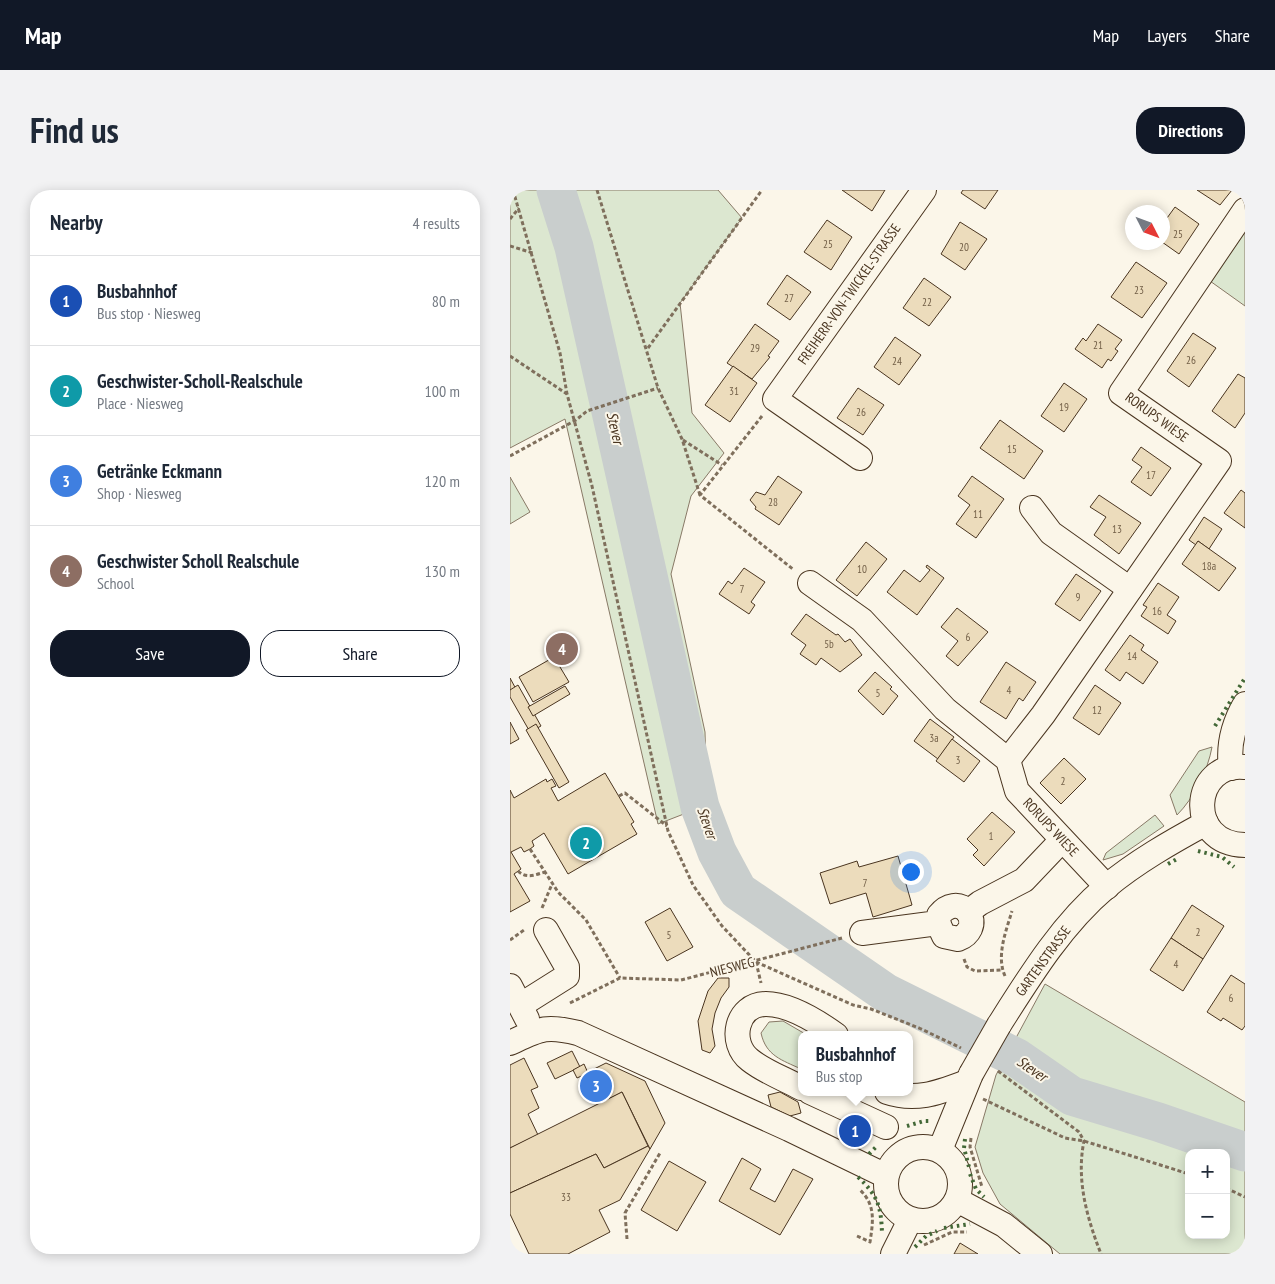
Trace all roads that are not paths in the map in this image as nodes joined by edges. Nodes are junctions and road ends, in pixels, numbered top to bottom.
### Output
1 (924, 190) edge
2 (1245, 210) edge
3 (860, 458) dead end
4 (1032, 508) dead end
5 (810, 583) road end
6 (1130, 589) junction
7 (1245, 704) edge
8 (1008, 760) junction
9 (1238, 767) edge
10 (1206, 824) junction
11 (1062, 840) junction
12 (1245, 844) edge
13 (1107, 886) junction
14 (968, 912) junction
15 (938, 923) junction
16 (546, 930) dead end
17 (862, 933) road end
18 (515, 995) edge
19 (537, 1030) junction
20 (829, 1031) edge
21 (510, 1043) edge
22 (974, 1085) junction
23 (798, 1086) edge
24 (818, 1096) edge
25 (873, 1096) edge
26 (909, 1096) edge
27 (886, 1128) junction
28 (940, 1150) junction
29 (903, 1152) junction
30 (886, 1176) junction
31 (957, 1200) junction
32 (910, 1220) junction
33 (893, 1254) edge
34 (1040, 1254) edge

1 - 3 street, FREIHERR-VON-TWICKEL-STRASSE
2 - 6 street, RORUPS WIESE
4 - 6 street
5 - 8 street
6 - 8 street, RORUPS WIESE
7 - 9 street
8 - 11 street, RORUPS WIESE
9 - 10 street
10 - 12 street
10 - 13 street, GARTENSTRASSE
11 - 13 street, RORUPS WIESE
11 - 14 street
13 - 22 street, GARTENSTRASSE, bridge
14 - 15 street
14 - 15 street
15 - 17 street
16 - 18 street
18 - 19 street
19 - 21 street
19 - 30 street
20 - 23 street
22 - 26 street
22 - 28 street, GARTENSTRASSE
24 - 27 street
25 - 27 street
27 - 29 street
28 - 29 street
28 - 31 street
29 - 30 street
30 - 32 street
31 - 32 street
31 - 34 street
32 - 33 street

